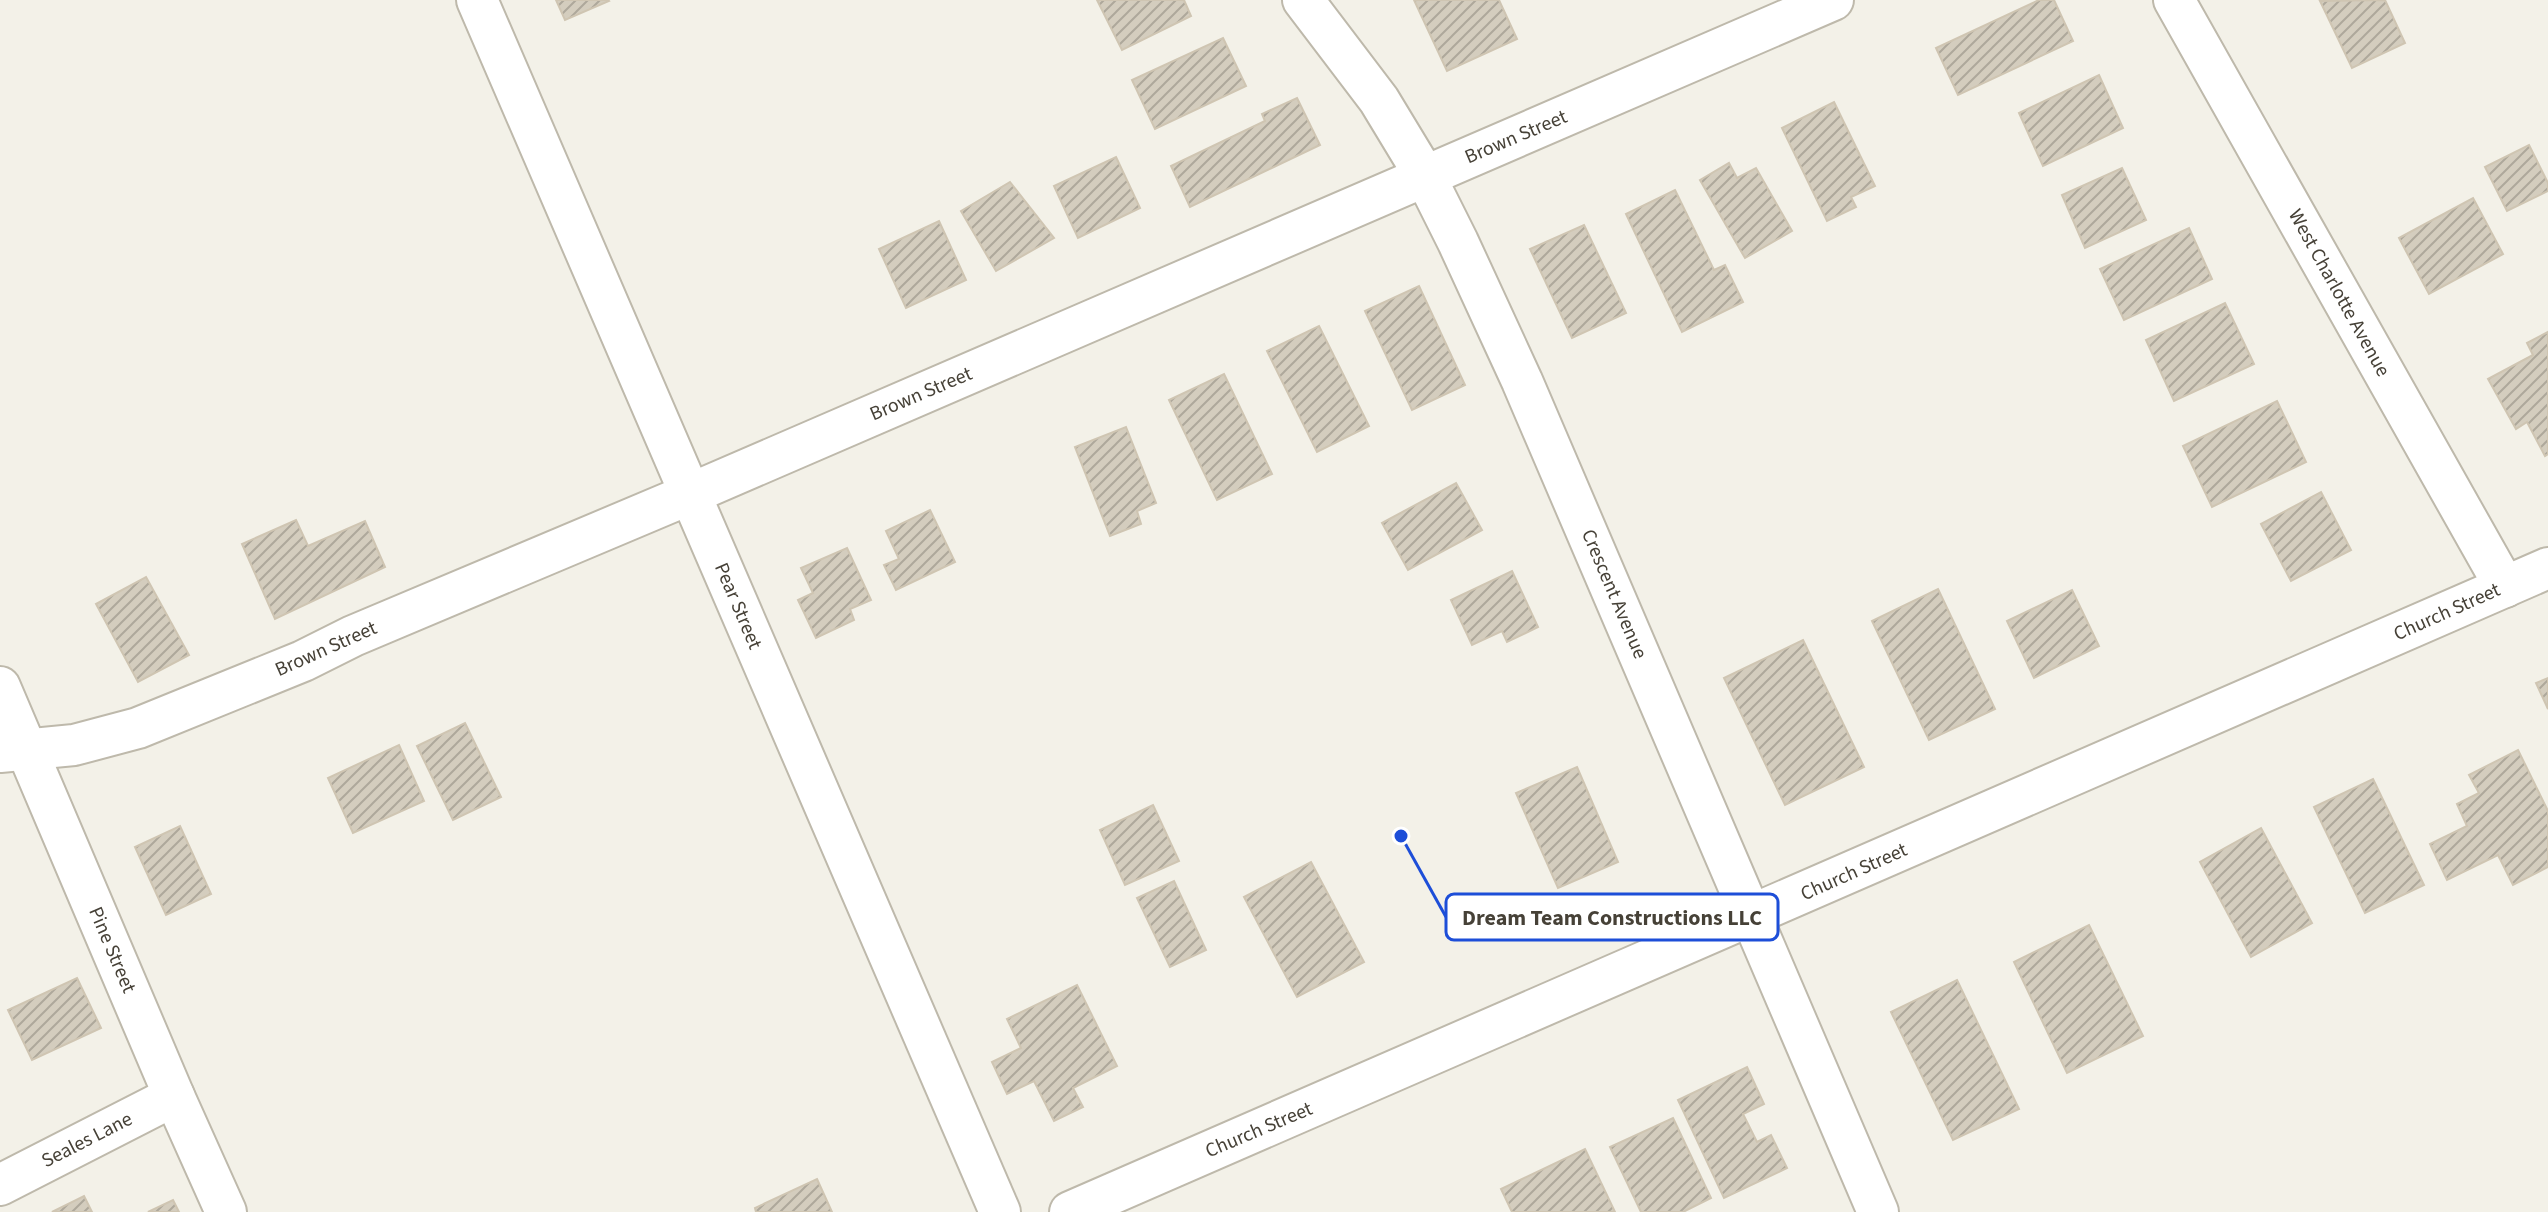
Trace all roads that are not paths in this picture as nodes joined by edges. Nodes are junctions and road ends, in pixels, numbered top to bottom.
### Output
1 (477, 0) edge
2 (1303, 0) edge
3 (1833, 0) edge
4 (2174, 0) edge
5 (1425, 176) junction
6 (690, 494) junction
7 (2548, 568) edge
8 (2505, 587) junction
9 (0, 687) edge
10 (13, 750) edge
11 (1753, 916) junction
12 (174, 1096) junction
13 (0, 1185) edge
14 (226, 1212) edge
15 (1000, 1212) edge
16 (1070, 1212) edge
17 (1878, 1212) edge

1 - 6 street, Pear Street
2 - 5 street, Crescent Avenue
3 - 5 street, Brown Street
4 - 8 street, West Charlotte Avenue
5 - 6 street, Brown Street
5 - 11 street, Crescent Avenue
6 - 10 street, Brown Street
6 - 15 street, Pear Street
7 - 8 street, Church Street
8 - 11 street, Church Street
9 - 10 street, Pine Street
10 - 12 street, Pine Street
11 - 16 street, Church Street
11 - 17 street, Crescent Avenue
12 - 13 street, Seales Lane
12 - 14 street, Pine Street

